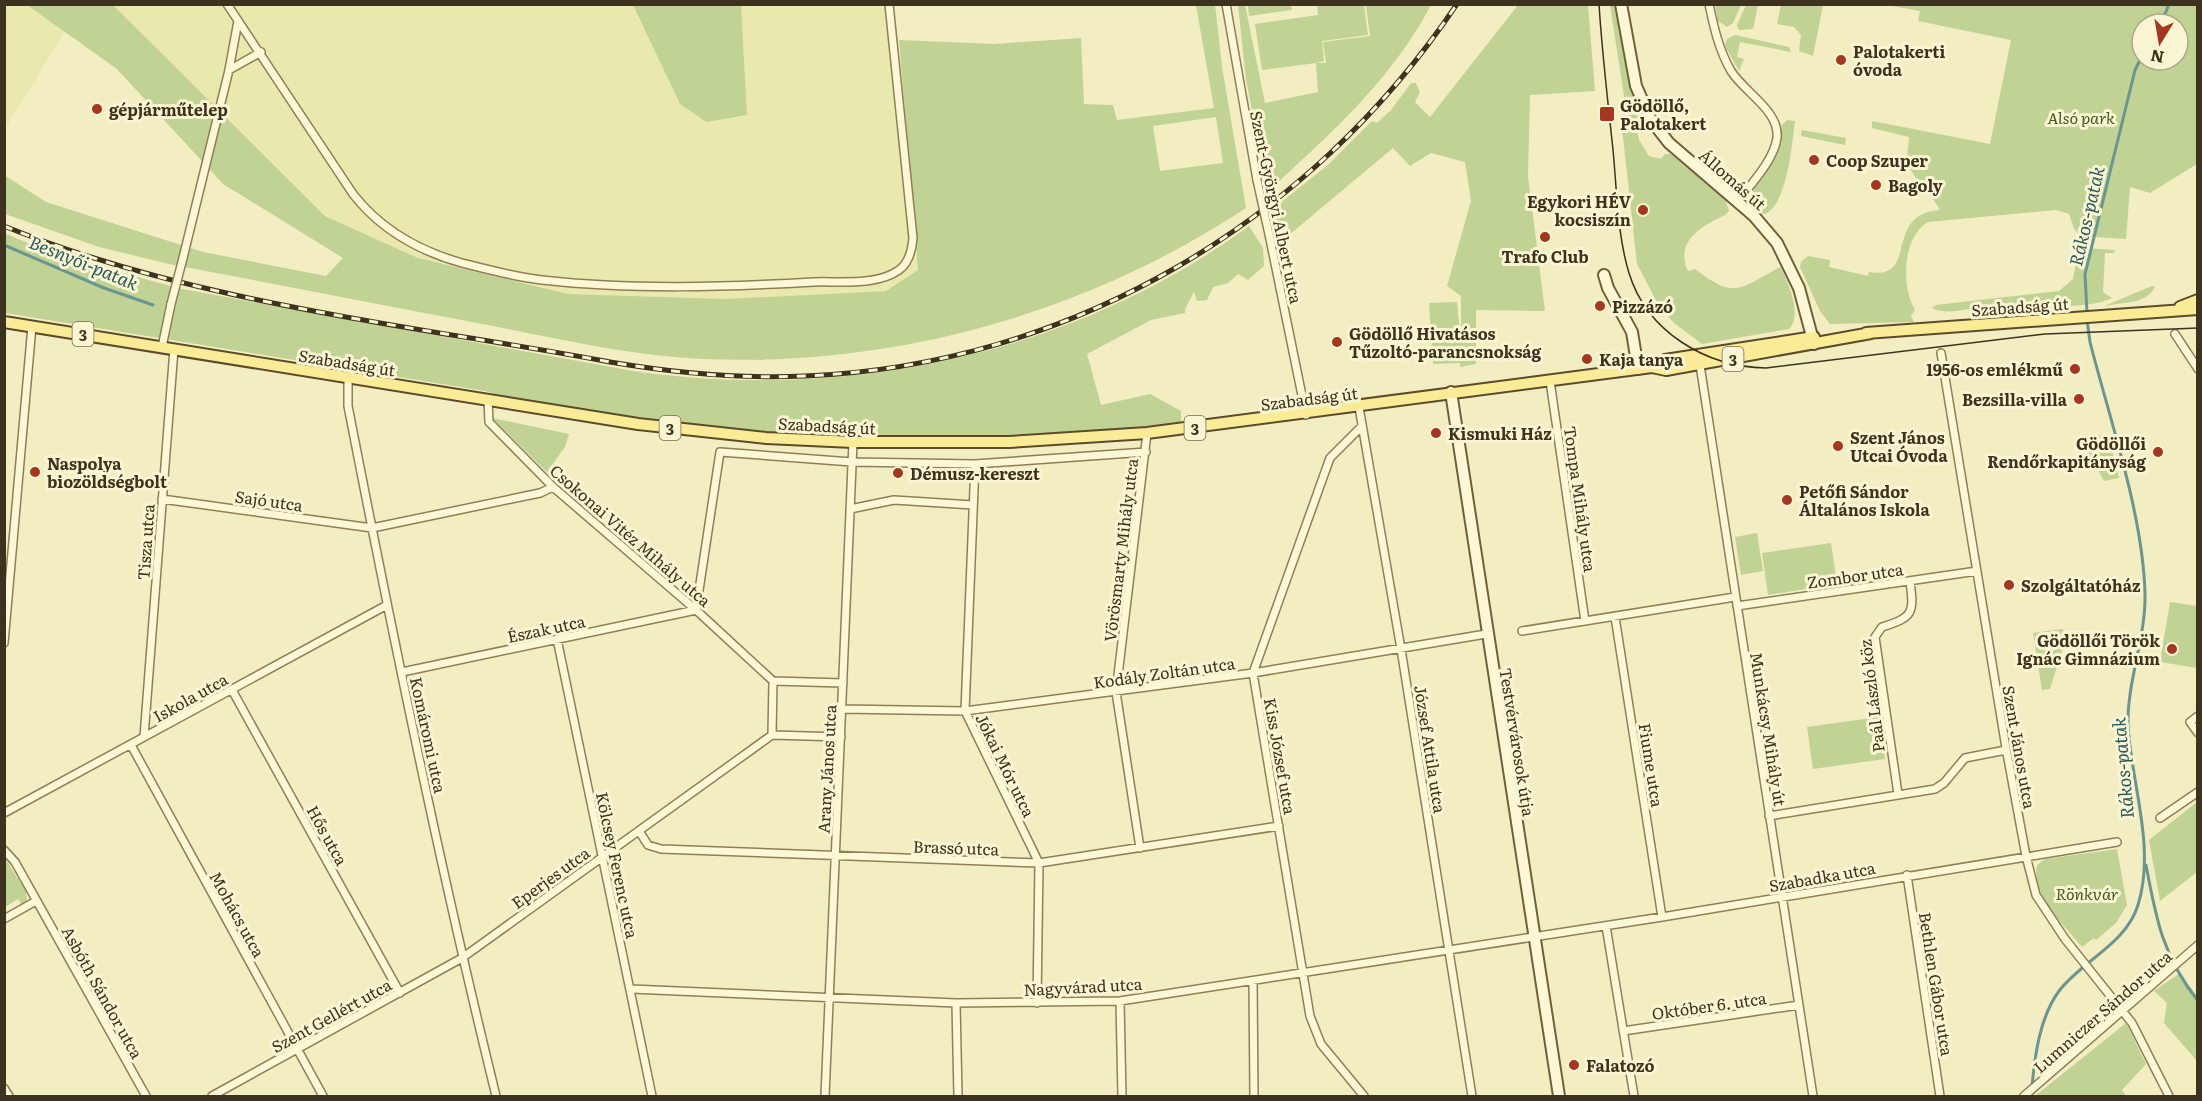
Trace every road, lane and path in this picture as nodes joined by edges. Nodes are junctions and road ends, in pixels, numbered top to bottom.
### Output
1 (227, 4) edge
2 (889, 4) edge
3 (1226, 4) edge
4 (1622, 4) edge
5 (1709, 4) edge
6 (238, 21) junction
7 (261, 52) junction
8 (229, 70) junction
9 (1738, 201) junction
10 (1604, 275) dead end
11 (2198, 300) edge
12 (2198, 309) edge
13 (2171, 310) junction
14 (4, 321) edge
15 (32, 326) junction
16 (2175, 334) dead end
17 (1813, 341) junction
18 (162, 347) junction
19 (174, 349) junction
20 (1941, 353) dead end
21 (1700, 365) junction
22 (1652, 368) junction
23 (1638, 369) junction
24 (2198, 369) edge
25 (348, 377) junction
26 (1550, 381) junction
27 (1451, 392) junction
28 (488, 400) junction
29 (1359, 407) junction
30 (1306, 415) junction
31 (1362, 426) junction
32 (1147, 433) junction
33 (854, 442) junction
34 (1146, 452) junction
35 (852, 462) junction
36 (975, 464) junction
37 (553, 487) junction
38 (162, 499) junction
39 (973, 505) junction
40 (850, 509) junction
41 (372, 528) junction
42 (1977, 571) junction
43 (1910, 581) junction
44 (1735, 597) junction
45 (387, 605) junction
46 (1737, 606) junction
47 (696, 610) junction
48 (1615, 617) junction
49 (1585, 621) junction
50 (1522, 631) dead end
51 (1486, 634) junction
52 (557, 639) junction
53 (4, 643) edge
54 (1401, 649) junction
55 (402, 672) junction
56 (1253, 674) junction
57 (773, 681) junction
58 (843, 683) junction
59 (232, 690) junction
60 (1116, 692) junction
61 (842, 709) junction
62 (965, 711) junction
63 (2198, 716) edge
64 (2198, 733) edge
65 (772, 735) junction
66 (144, 737) junction
67 (841, 737) junction
68 (131, 745) junction
69 (2006, 750) junction
70 (2198, 792) edge
71 (1898, 794) junction
72 (4, 813) edge
73 (1769, 816) junction
74 (2160, 818) dead end
75 (1279, 826) junction
76 (639, 831) junction
77 (2117, 842) dead end
78 (1140, 848) junction
79 (4, 850) edge
80 (603, 855) junction
81 (2026, 856) junction
82 (836, 858) junction
83 (1039, 863) junction
84 (1907, 875) junction
85 (1782, 898) junction
86 (36, 901) junction
87 (1662, 917) junction
88 (4, 918) edge
89 (1606, 926) junction
90 (1532, 937) junction
91 (2198, 945) edge
92 (1449, 950) junction
93 (462, 958) junction
94 (1304, 973) junction
95 (1253, 981) junction
96 (631, 989) junction
97 (400, 993) junction
98 (830, 999) junction
99 (1120, 1001) junction
100 (1037, 1003) junction
101 (956, 1004) junction
102 (1799, 1005) junction
103 (2123, 1010) junction
104 (1623, 1031) junction
105 (297, 1050) junction
106 (4, 1088) edge
107 (9, 1096) edge
108 (146, 1096) edge
109 (212, 1096) edge
110 (323, 1096) edge
111 (496, 1096) edge
112 (652, 1096) edge
113 (825, 1096) edge
114 (958, 1096) edge
115 (1122, 1096) edge
116 (1254, 1096) edge
117 (1364, 1096) edge
118 (1472, 1096) edge
119 (1558, 1096) edge
120 (1634, 1096) edge
121 (1813, 1096) edge
122 (1940, 1096) edge
123 (2024, 1096) edge
124 (2169, 1096) edge

1 - 6 street
2 - 7 street
3 - 30 street, Szent-Györgyi Albert utca, bridge
4 - 9 street, Állomás út
5 - 9 street
6 - 7 street
6 - 8 street
7 - 8 street
8 - 18 street, bridge
9 - 17 street, Állomás út
10 - 23 street
11 - 13 main road, Szabadság út / 3
12 - 13 main road, Szabadság út / 3
13 - 17 main road, Szabadság út / 3
14 - 15 main road, Szabadság út / 3
15 - 18 main road, Szabadság út / 3
15 - 53 street
16 - 24 street
17 - 21 main road, Szabadság út / 3
17 - 22 main road, Szabadság út / 3
18 - 19 main road, Szabadság út / 3
19 - 25 main road, Szabadság út / 3
19 - 38 street, Tisza utca
20 - 42 street, Szent János utca
21 - 22 main road, Szabadság út / 3
21 - 44 street, Munkácsy Mihály út
22 - 23 main road, Szabadság út / 3
23 - 26 main road, Szabadság út / 3
25 - 28 main road, Szabadság út / 3
25 - 41 street, Komáromi utca
26 - 27 main road, Szabadság út / 3
26 - 49 street, Tompa Mihály utca
27 - 29 main road, Szabadság út / 3
27 - 51 street, Testvérvárosok útja
28 - 33 main road, Szabadság út / 3
28 - 37 street, Csokonai Vitéz Mihály utca
29 - 30 main road, Szabadság út / 3
29 - 31 street, József Attila utca
30 - 32 main road, Szabadság út / 3
31 - 54 street, József Attila utca
31 - 56 street, Kiss József utca
32 - 33 main road, Szabadság út / 3
32 - 34 street, Vörösmarty Mihály utca
33 - 35 street, Arany János utca
34 - 36 street
34 - 60 street, Vörösmarty Mihály utca
35 - 36 street
35 - 40 street, Arany János utca
35 - 47 street
36 - 39 street, Jókai Mór utca
37 - 41 street, Sajó utca
37 - 47 street, Csokonai Vitéz Mihály utca
38 - 41 street, Sajó utca
38 - 66 street, Tisza utca
39 - 40 street
39 - 62 street, Jókai Mór utca
40 - 58 street, Arany János utca
41 - 45 street, Komáromi utca
42 - 43 street, Zombor utca
42 - 69 street, Szent János utca
43 - 46 street, Zombor utca
43 - 71 street, Paál László köz
44 - 46 street, Munkácsy Mihály út
44 - 48 street
45 - 55 street, Komáromi utca
45 - 59 street, Iskola utca
46 - 73 street, Munkácsy Mihály út
47 - 52 street, Észak utca
47 - 57 street, Csokonai Vitéz Mihály utca
48 - 49 street
48 - 87 street, Fiume utca
49 - 50 street
51 - 54 street, Kodály Zoltán utca
51 - 90 street, Testvérvárosok útja
52 - 55 street, Észak utca
52 - 80 street, Kölcsey Ferenc utca
54 - 56 street, Kodály Zoltán utca
54 - 92 street, József Attila utca
55 - 93 street, Komáromi utca
56 - 60 street, Kodály Zoltán utca
56 - 75 street, Kiss József utca
57 - 58 street
57 - 65 street
58 - 61 street, Arany János utca
59 - 66 street, Iskola utca
59 - 97 street, Hős utca
60 - 62 street, Kodály Zoltán utca
60 - 78 street, Vörösmarty Mihály utca
61 - 62 street, Kodály Zoltán utca
61 - 67 street, Arany János utca
62 - 83 street, Jókai Mór utca
63 - 64 street
65 - 67 street
65 - 76 street, Eperjes utca
66 - 68 street, Iskola utca
67 - 82 street, Arany János utca
68 - 72 street, Iskola utca
68 - 105 street, Mohács utca
69 - 71 street
69 - 81 street, Szent János utca
70 - 74 street
71 - 73 street
73 - 85 street, Munkácsy Mihály út
75 - 78 street, Brassó utca
75 - 94 street, Kiss József utca
76 - 80 street, Eperjes utca
76 - 82 street, Brassó utca
77 - 81 street, Szabadka utca
78 - 83 street, Brassó utca
79 - 86 street, Asbóth Sándor utca
80 - 93 street, Eperjes utca
80 - 96 street, Kölcsey Ferenc utca
81 - 84 street, Szabadka utca
81 - 103 street, Szent János utca
82 - 83 street, Brassó utca
82 - 98 street, Arany János utca
83 - 100 street, Jókai Mór utca
84 - 85 street, Szabadka utca
84 - 122 street, Bethlen Gábor utca
85 - 87 street, Szabadka utca
85 - 102 street, Munkácsy Mihály út
86 - 88 street
86 - 108 street, Asbóth Sándor utca
87 - 89 street, Szabadka utca
89 - 90 street, Szabadka utca
89 - 104 street
90 - 92 street, Nagyvárad utca
90 - 119 street, Testvérvárosok útja
91 - 103 street, Lumniczer Sándor utca
92 - 94 street, Nagyvárad utca
92 - 118 street, József Attila utca
93 - 97 street, Szent Gellért utca
93 - 111 street, Komáromi utca
94 - 95 street, Nagyvárad utca
94 - 117 street, Kiss József utca
95 - 99 street, Nagyvárad utca
95 - 116 street
96 - 98 street, Nagyvárad utca
96 - 112 street, Kölcsey Ferenc utca
97 - 105 street, Szent Gellért utca
98 - 101 street, Nagyvárad utca
98 - 113 street, Arany János utca
99 - 100 street, Nagyvárad utca
99 - 115 street
100 - 101 street, Nagyvárad utca
101 - 114 street
102 - 104 street, Október 6. utca
102 - 121 street, Munkácsy Mihály út
103 - 123 street, Lumniczer Sándor utca
103 - 124 street, Szent János utca
104 - 120 street
105 - 109 street, Szent Gellért utca
105 - 110 street, Mohács utca
106 - 107 street

